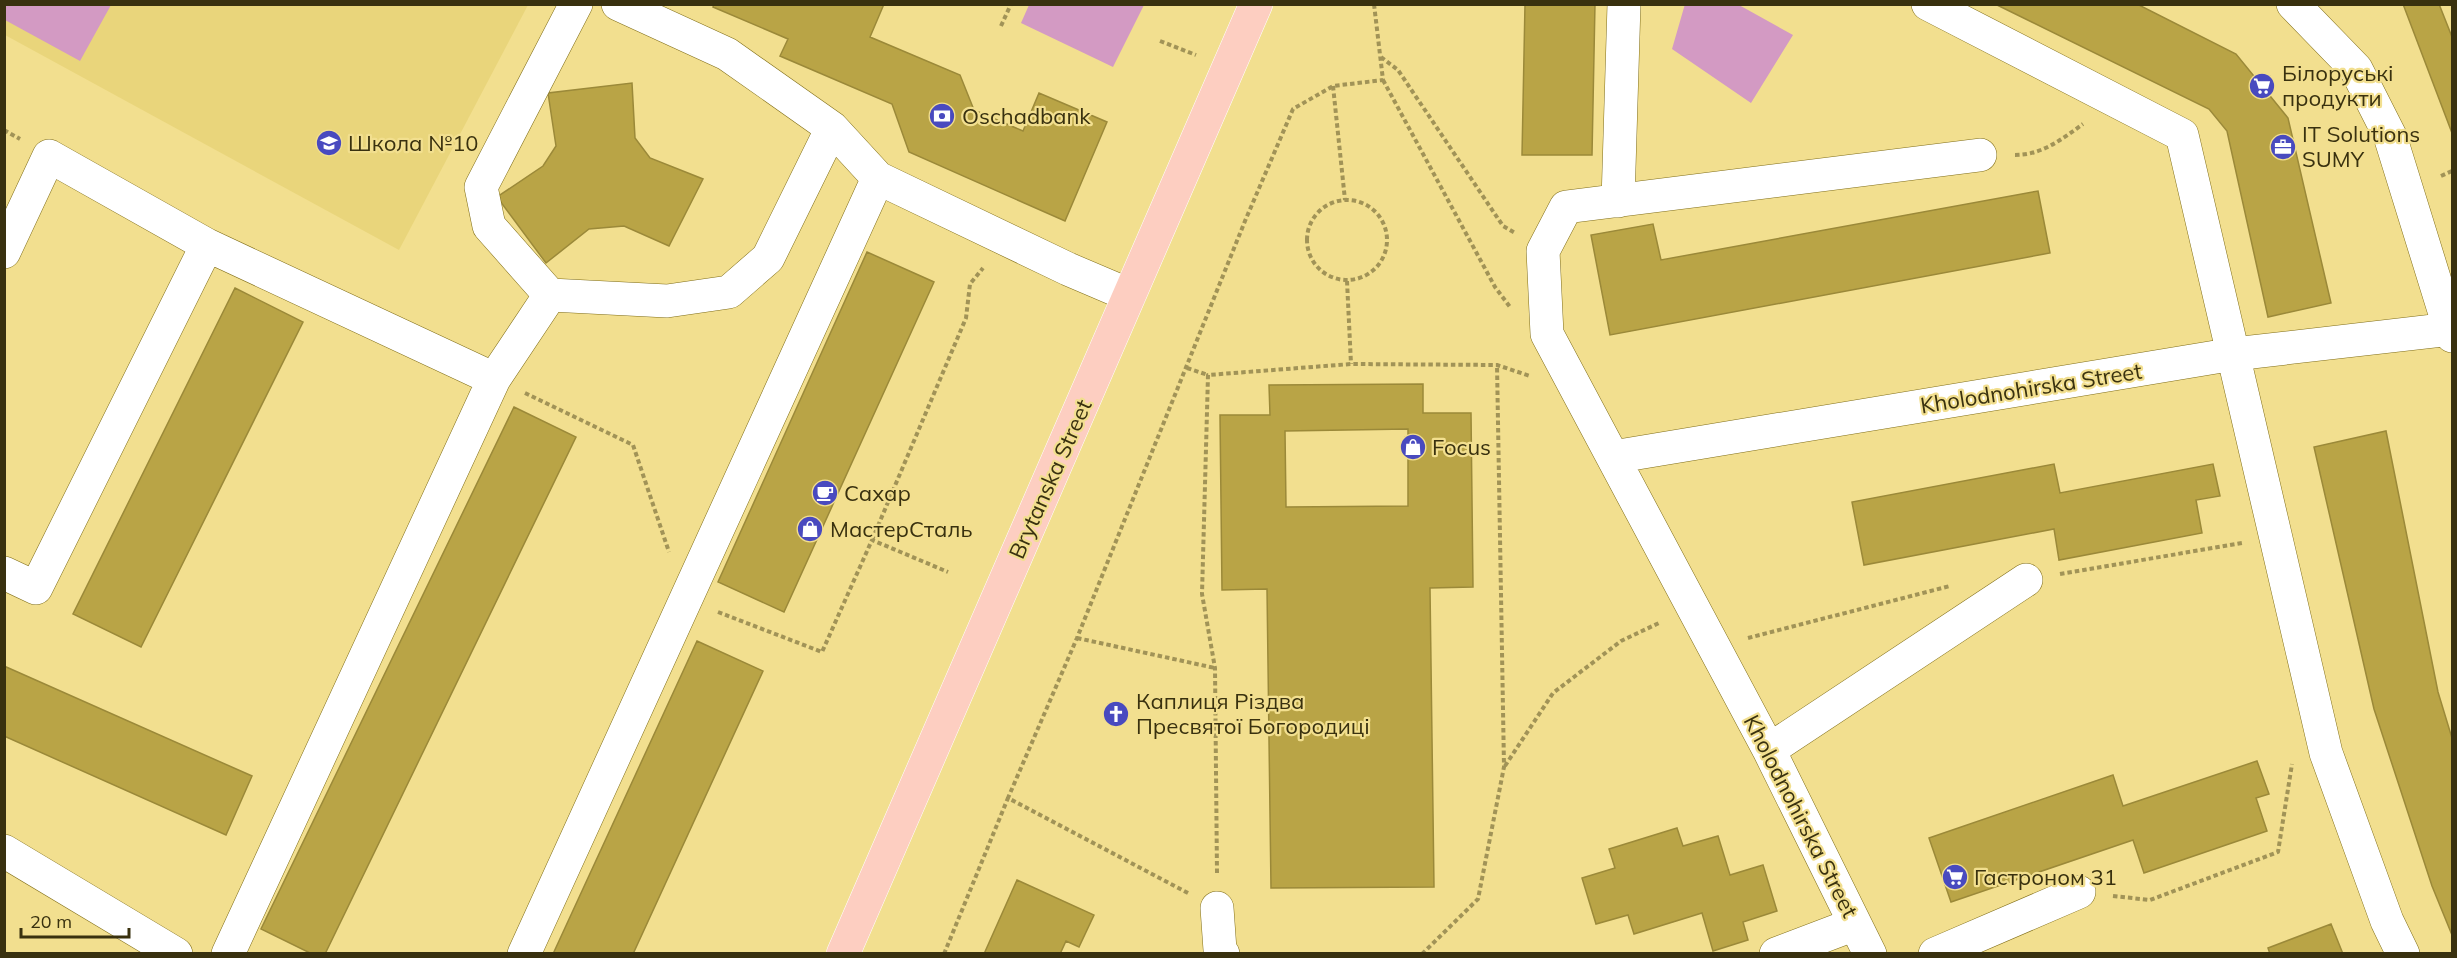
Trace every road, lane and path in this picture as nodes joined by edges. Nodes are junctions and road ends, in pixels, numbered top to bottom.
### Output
1 (576, 4) edge
2 (618, 4) edge
3 (1011, 4) edge
4 (1256, 4) edge
5 (1374, 4) edge
6 (1624, 4) edge
7 (1928, 4) edge
8 (2294, 5) edge
9 (1001, 26) dead end
10 (1381, 57) junction
11 (1383, 80) junction
12 (1333, 86) junction
13 (832, 128) junction
14 (2062, 140) dead end
15 (2032, 154) dead end
16 (1980, 155) dead end
17 (2452, 171) edge
18 (2441, 176) dead end
19 (878, 178) junction
20 (1345, 200) junction
21 (1618, 201) junction
22 (207, 245) junction
23 (1543, 251) junction
24 (4, 252) edge
25 (984, 267) dead end
26 (1347, 281) junction
27 (1496, 287) dead end
28 (550, 295) junction
29 (1130, 296) junction
30 (2452, 333) edge
31 (2234, 354) junction
32 (1351, 364) junction
33 (1497, 365) junction
34 (1187, 368) junction
35 (1208, 375) junction
36 (494, 379) junction
37 (1577, 391) junction
38 (1613, 457) junction
39 (872, 540) dead end
40 (906, 554) dead end
41 (948, 572) dead end
42 (4, 573) edge
43 (2026, 580) dead end
44 (1692, 606) junction
45 (1077, 638) junction
46 (1215, 668) junction
47 (1769, 750) junction
48 (2292, 760) dead end
49 (1504, 767) junction
50 (1008, 798) junction
51 (4, 850) edge
52 (2079, 892) joint
53 (1217, 908) junction
54 (1855, 924) junction
55 (176, 954) edge
56 (228, 954) edge
57 (524, 954) edge
58 (843, 954) edge
59 (944, 954) edge
60 (1223, 954) edge
61 (1422, 954) edge
62 (1776, 954) edge
63 (1870, 954) edge
64 (1935, 954) edge
65 (2403, 954) edge

1 - 28 street
2 - 13 street
3 - 9 path
4 - 29 main road, Brytanska Street
5 - 10 path
6 - 21 street
7 - 31 street
8 - 30 street
10 - 11 path
10 - 23 path
11 - 12 path
11 - 27 path
12 - 20 path
12 - 34 path
13 - 19 street
13 - 28 street
14 - 15 path
16 - 21 street
17 - 18 path
19 - 29 street
19 - 57 street
20 - 26 path
20 - 26 path
21 - 23 street
22 - 24 street
22 - 36 street
22 - 42 street
23 - 37 street, Kholodnohirska Street
25 - 39 path
26 - 32 path
28 - 36 street
29 - 58 main road, Brytanska Street
30 - 31 street, Kholodnohirska Street
31 - 38 street, Kholodnohirska Street
31 - 65 street
32 - 33 path
32 - 35 path
33 - 37 path
33 - 49 path
34 - 35 path
34 - 45 path
35 - 46 path
36 - 56 street
37 - 38 street, Kholodnohirska Street
38 - 44 street, Kholodnohirska Street
40 - 41 path
43 - 47 street
44 - 47 street, Kholodnohirska Street
44 - 49 path
45 - 46 path
45 - 50 path
46 - 53 path
47 - 54 street, Kholodnohirska Street
48 - 52 path
49 - 61 path
50 - 53 path
50 - 59 path
51 - 55 street
52 - 64 street
53 - 60 street
54 - 62 street
54 - 63 street, Kholodnohirska Street

